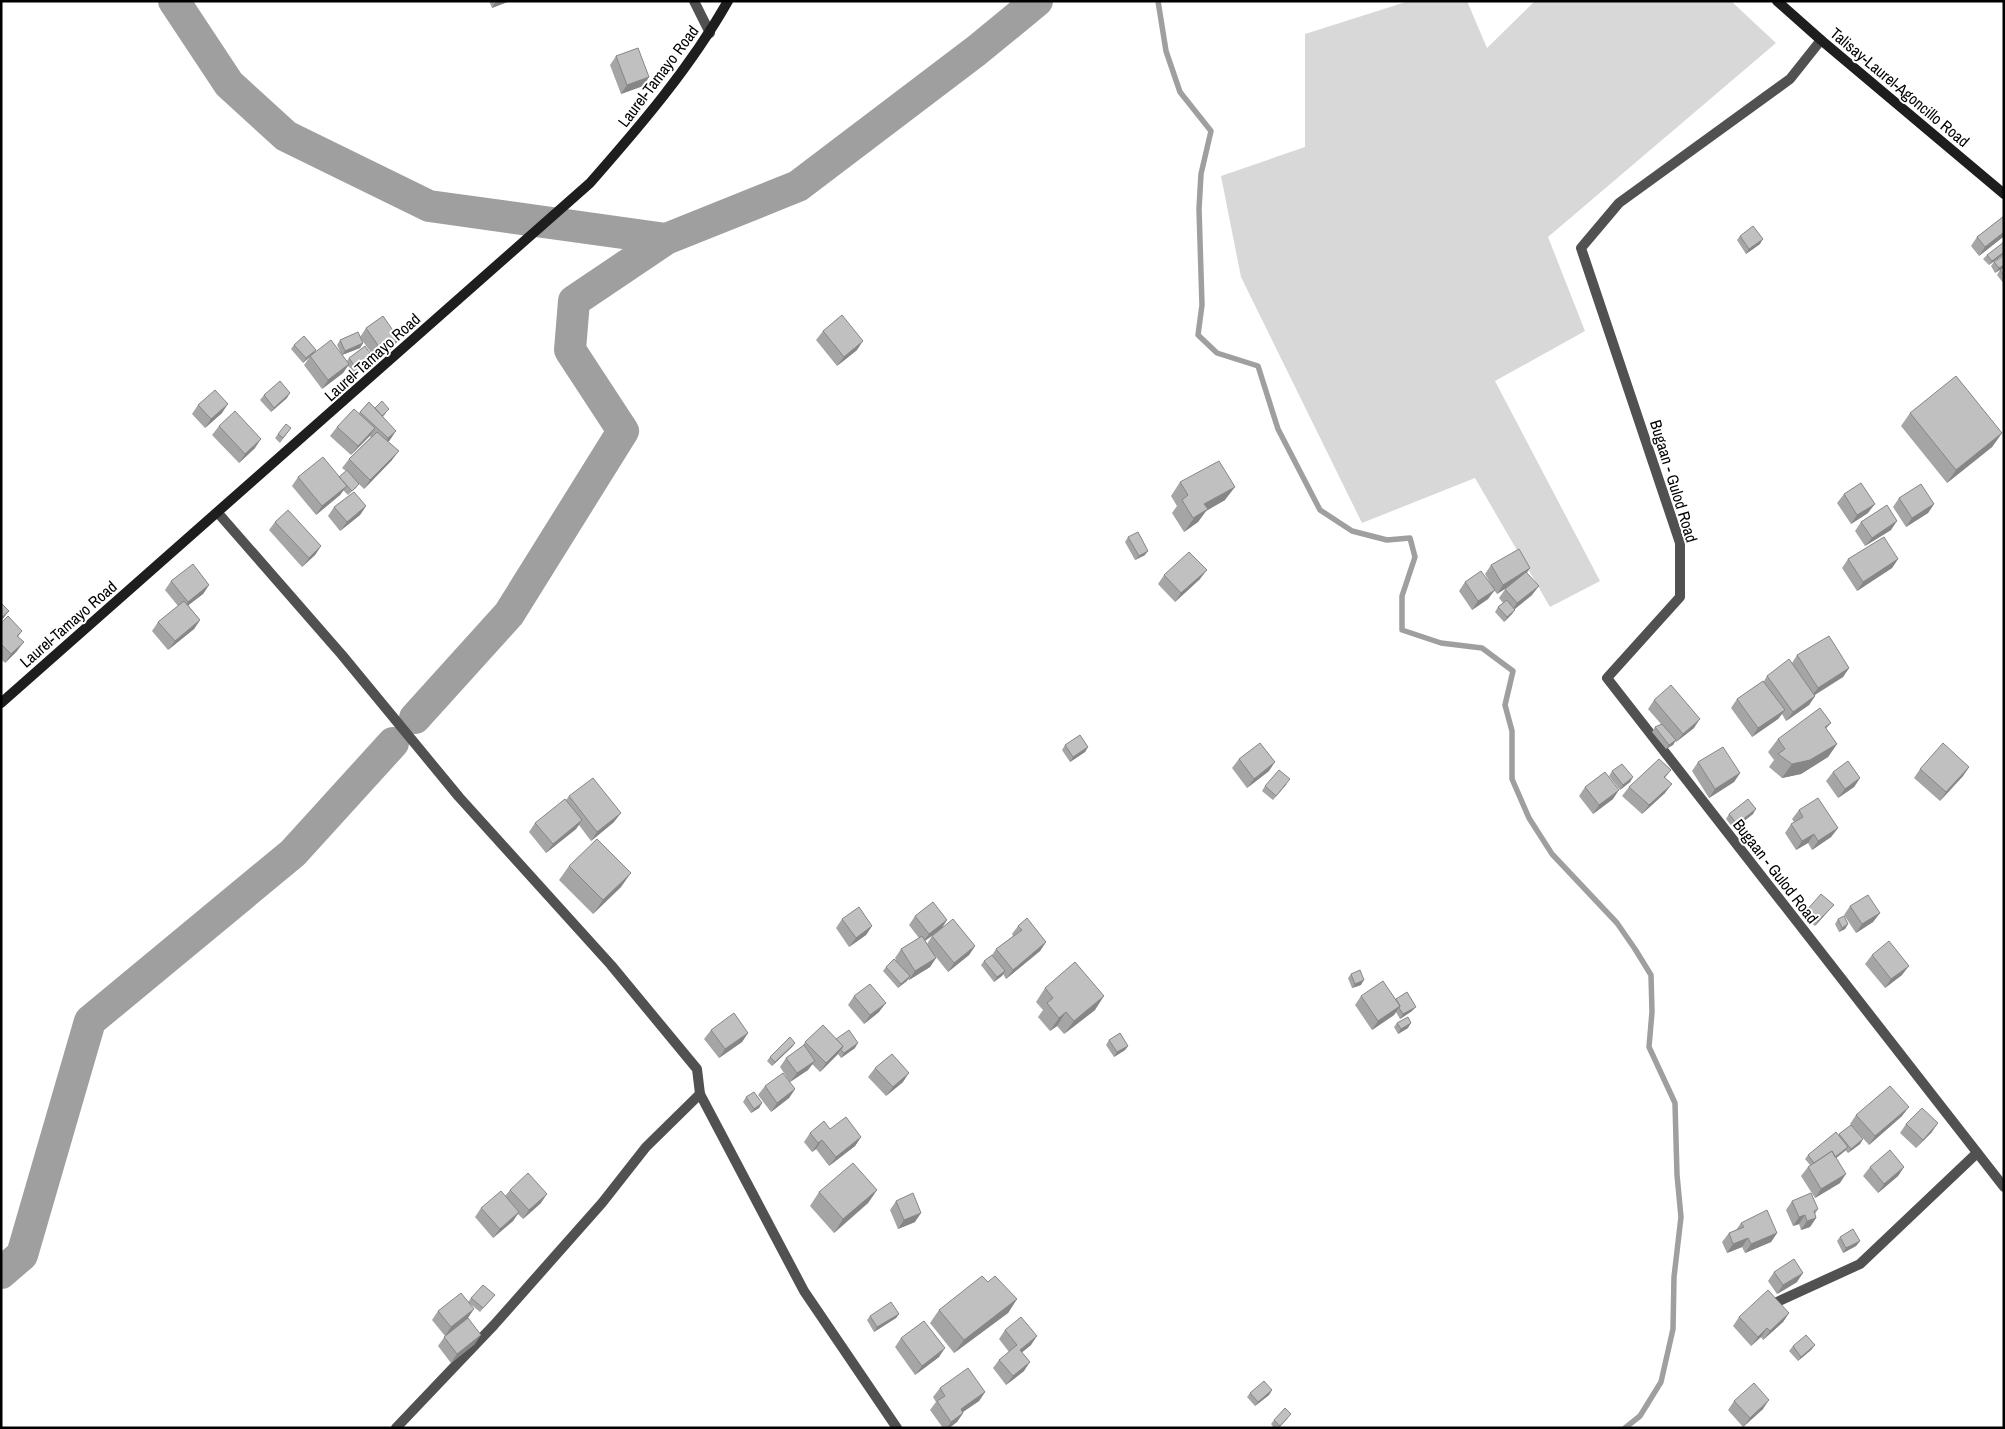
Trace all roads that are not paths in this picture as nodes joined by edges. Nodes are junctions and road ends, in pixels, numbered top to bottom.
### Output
1 (694, 1) edge
2 (728, 1) edge
3 (1778, 1) edge
4 (710, 33) junction
5 (1821, 40) junction
6 (2004, 194) edge
7 (218, 513) junction
8 (1, 703) edge
9 (700, 1094) junction
10 (1977, 1153) junction
11 (2004, 1187) edge
12 (1777, 1302) edge
13 (396, 1428) edge
14 (897, 1428) edge

1 - 4 street
2 - 4 main road, Laurel-Tamayo Road
3 - 5 main road, Talisay-Laurel-Agoncillo Road
4 - 7 main road, Laurel-Tamayo Road
5 - 6 main road, Talisay-Laurel-Agoncillo Road
5 - 10 street, Bugaan - Gulod Road
7 - 8 main road, Laurel-Tamayo Road
7 - 9 street
9 - 13 street
9 - 14 street
10 - 11 street, Bugaan - Gulod Road
10 - 12 street

